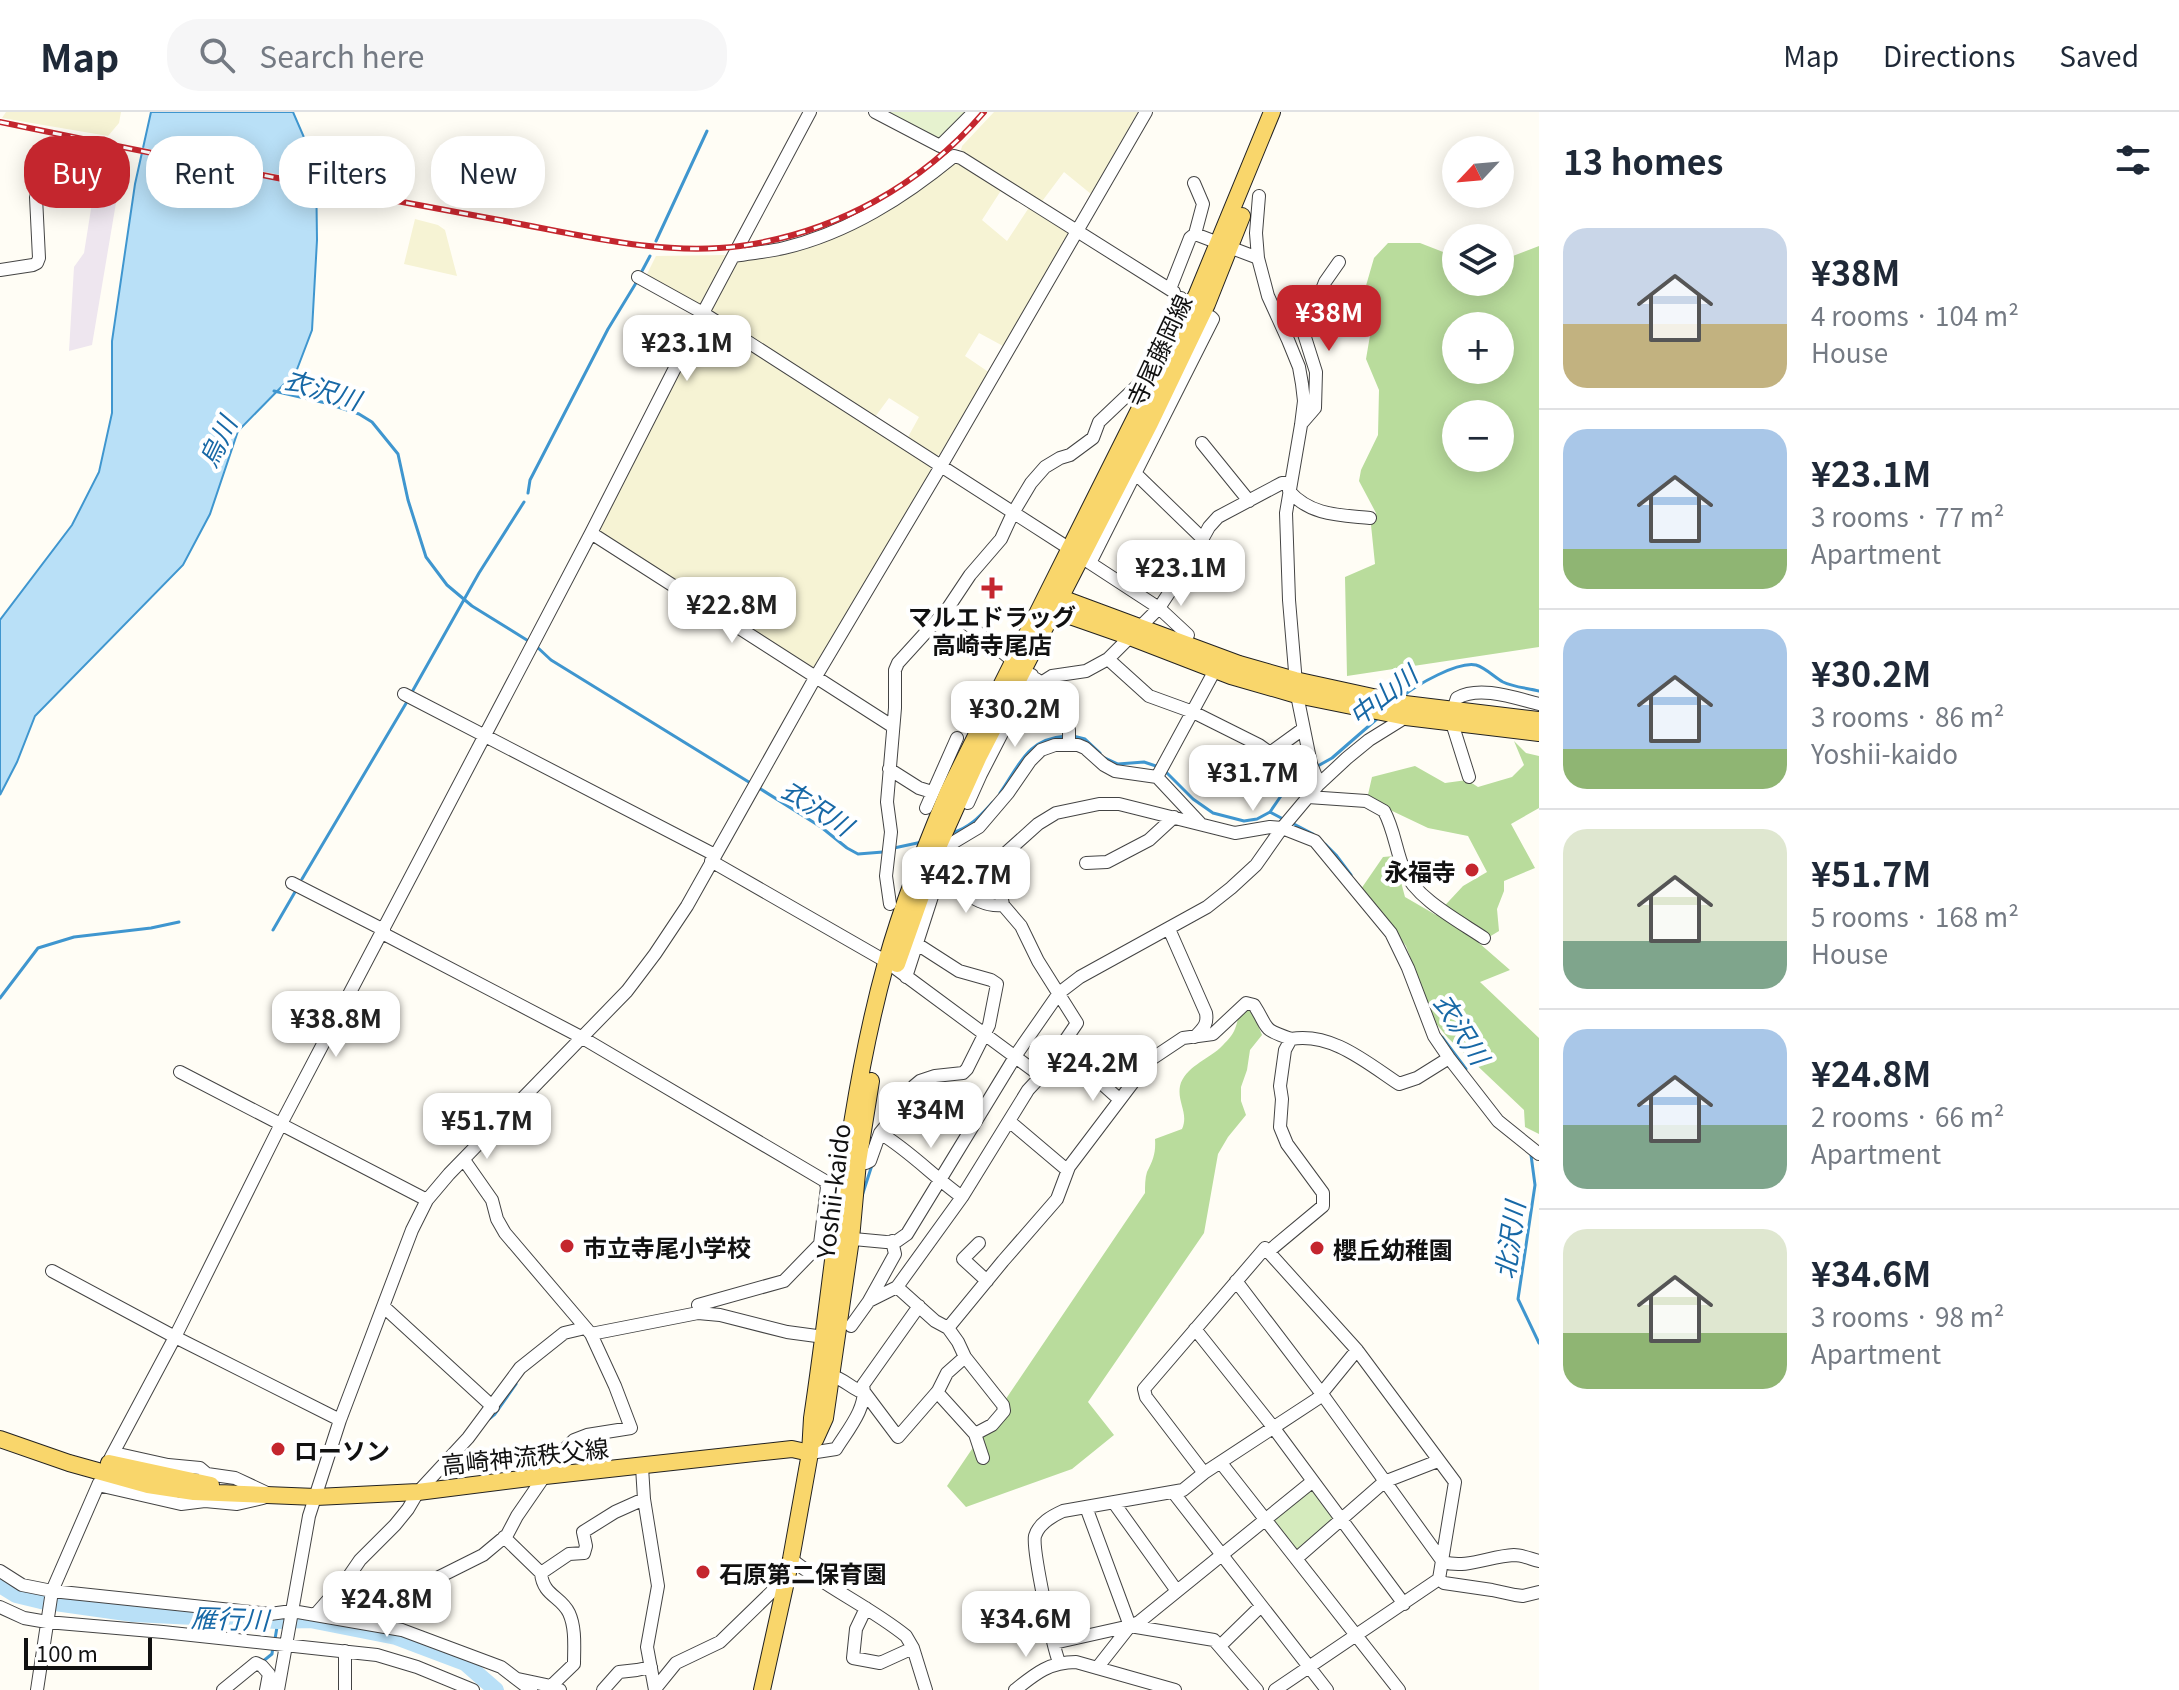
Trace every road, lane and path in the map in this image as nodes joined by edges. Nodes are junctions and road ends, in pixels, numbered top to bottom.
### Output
1 (810, 112) edge
2 (875, 112) edge
3 (974, 112) edge
4 (1146, 112) edge
5 (1273, 112) edge
6 (1194, 183) dead end
7 (1259, 196) dead end
8 (36, 208) edge
9 (1077, 231) junction
10 (1195, 234) junction
11 (1225, 245) junction
12 (734, 256) junction
13 (1258, 258) junction
14 (1339, 262) dead end
15 (0, 270) edge
16 (638, 277) dead end
17 (1170, 289) junction
18 (703, 313) junction
19 (1211, 317) dead end
20 (1302, 423) junction
21 (1202, 443) dead end
22 (941, 466) junction
23 (1136, 474) junction
24 (1290, 486) junction
25 (1249, 501) junction
26 (1013, 513) junction
27 (1370, 518) dead end
28 (591, 533) junction
29 (1202, 538) junction
30 (1080, 556) junction
31 (1051, 602) junction
32 (948, 608) junction
33 (1159, 608) junction
34 (1134, 633) junction
35 (1188, 635) dead end
36 (1108, 659) junction
37 (1215, 670) junction
38 (1028, 672) junction
39 (815, 678) junction
40 (1296, 688) junction
41 (404, 694) dead end
42 (1539, 704) edge
43 (1398, 709) junction
44 (1193, 712) junction
45 (1452, 716) junction
46 (1539, 720) edge
47 (892, 726) junction
48 (1303, 729) junction
49 (1539, 733) edge
50 (484, 735) junction
51 (957, 738) dead end
52 (1069, 744) junction
53 (889, 769) junction
54 (1315, 774) junction
55 (1157, 777) junction
56 (1469, 777) dead end
57 (932, 792) junction
58 (1308, 797) junction
59 (968, 803) dead end
60 (926, 808) dead end
61 (1174, 817) junction
62 (1200, 823) junction
63 (1282, 828) junction
64 (932, 842) junction
65 (713, 858) junction
66 (1086, 863) dead end
67 (938, 877) junction
68 (292, 883) dead end
69 (890, 904) dead end
70 (1003, 905) junction
71 (1169, 929) junction
72 (383, 932) junction
73 (1484, 938) dead end
74 (917, 944) junction
75 (896, 969) junction
76 (1059, 993) junction
77 (984, 1036) junction
78 (581, 1037) junction
79 (1195, 1037) junction
80 (1291, 1039) junction
81 (1061, 1047) junction
82 (1015, 1058) junction
83 (1449, 1058) junction
84 (180, 1072) dead end
85 (1041, 1076) junction
86 (1119, 1099) junction
87 (1009, 1121) junction
88 (281, 1124) junction
89 (880, 1133) junction
90 (1539, 1154) edge
91 (464, 1160) junction
92 (858, 1162) junction
93 (1067, 1170) junction
94 (939, 1181) junction
95 (962, 1197) junction
96 (427, 1200) junction
97 (837, 1237) junction
98 (892, 1241) junction
99 (979, 1243) dead end
100 (1269, 1251) junction
101 (52, 1271) dead end
102 (987, 1281) junction
103 (1236, 1281) junction
104 (897, 1287) junction
105 (869, 1301) junction
106 (698, 1305) dead end
107 (919, 1306) junction
108 (384, 1307) junction
109 (851, 1326) dead end
110 (948, 1328) junction
111 (1195, 1329) junction
112 (588, 1331) junction
113 (175, 1337) junction
114 (824, 1337) junction
115 (1357, 1350) junction
116 (965, 1357) junction
117 (831, 1376) junction
118 (937, 1392) junction
119 (865, 1393) junction
120 (1322, 1394) junction
121 (493, 1407) junction
122 (340, 1420) junction
123 (1273, 1427) junction
124 (0, 1428) edge
125 (975, 1434) junction
126 (0, 1439) edge
127 (810, 1453) junction
128 (983, 1458) dead end
129 (1438, 1461) junction
130 (1221, 1463) junction
131 (642, 1467) junction
132 (1204, 1473) junction
133 (545, 1476) junction
134 (1313, 1481) junction
135 (1384, 1482) junction
136 (418, 1492) junction
137 (1173, 1492) junction
138 (244, 1493) junction
139 (273, 1496) junction
140 (316, 1497) junction
141 (644, 1499) junction
142 (1114, 1503) junction
143 (1086, 1507) junction
144 (1267, 1519) junction
145 (1341, 1519) junction
146 (504, 1537) junction
147 (1222, 1556) junction
148 (1297, 1558) junction
149 (1539, 1561) edge
150 (1443, 1562) junction
151 (790, 1568) junction
152 (0, 1571) edge
153 (541, 1573) junction
154 (1439, 1579) junction
155 (52, 1591) junction
156 (1177, 1591) junction
157 (1539, 1592) edge
158 (1404, 1604) junction
159 (1261, 1606) junction
160 (0, 1607) edge
161 (866, 1608) junction
162 (292, 1611) junction
163 (315, 1615) junction
164 (47, 1622) junction
165 (386, 1626) junction
166 (1130, 1626) junction
167 (1357, 1636) junction
168 (1054, 1643) junction
169 (286, 1646) junction
170 (1220, 1646) junction
171 (913, 1648) junction
172 (345, 1651) junction
173 (1059, 1662) junction
174 (262, 1666) junction
175 (651, 1667) junction
176 (1097, 1668) junction
177 (1309, 1668) junction
178 (515, 1678) junction
179 (556, 1688) edge
180 (655, 1689) edge
181 (39, 1690) edge
182 (223, 1690) edge
183 (234, 1690) edge
184 (266, 1690) edge
185 (278, 1690) edge
186 (345, 1690) edge
187 (473, 1690) edge
188 (531, 1690) edge
189 (603, 1690) edge
190 (762, 1690) edge
191 (926, 1690) edge
192 (1015, 1690) edge
193 (1175, 1690) edge
194 (1257, 1690) edge
195 (1275, 1690) edge
196 (1327, 1690) edge
197 (1399, 1690) edge

1 - 12 street
2 - 3 street
4 - 9 street
5 - 11 main road, 寺尾藤岡線
6 - 10 street
7 - 13 street
8 - 15 street
9 - 12 street
9 - 17 street
9 - 22 street
10 - 11 street
10 - 17 street
11 - 13 street
11 - 30 main road, 寺尾藤岡線
12 - 18 street
13 - 20 street
14 - 20 street
16 - 18 street
17 - 26 street
18 - 22 street
18 - 28 street
19 - 23 street
20 - 24 street
21 - 25 street
22 - 26 street
22 - 39 street
23 - 29 street
23 - 30 street
24 - 25 street
24 - 27 street
24 - 40 street
25 - 29 street
26 - 30 street
26 - 32 street
28 - 39 street
28 - 50 street
29 - 33 street
30 - 31 main road, 寺尾藤岡線
30 - 33 street
31 - 34 main road
31 - 38 main road, Yoshii-kaido
32 - 38 street
32 - 47 street
33 - 34 street
33 - 35 street
34 - 36 street
34 - 37 main road
34 - 40 main road
36 - 38 street
36 - 44 street
37 - 40 main road
37 - 44 street
38 - 52 street
38 - 59 street
38 - 64 main road, Yoshii-kaido
38 - 64 main road, Yoshii-kaido
39 - 47 street
39 - 65 street
40 - 43 main road
40 - 43 main road
40 - 48 street
41 - 50 street
42 - 45 street
43 - 45 main road
43 - 54 street
44 - 48 street
44 - 55 street
45 - 46 main road
45 - 49 main road
45 - 56 street
47 - 53 street
48 - 54 street
50 - 65 street
50 - 72 street
51 - 57 street
52 - 55 street
52 - 67 street
53 - 57 street
53 - 69 street
54 - 58 street
55 - 62 street
57 - 60 street
58 - 63 street
58 - 73 street
61 - 62 street
61 - 66 street
61 - 70 street
62 - 63 street
63 - 71 street
63 - 83 street
64 - 75 main road, Yoshii-kaido
65 - 75 street
65 - 78 street
67 - 70 street
67 - 74 street
68 - 72 street
70 - 76 street
71 - 76 street
71 - 79 street
72 - 78 street
72 - 88 street
74 - 75 street
74 - 77 street
75 - 77 street
75 - 92 main road, Yoshii-kaido
75 - 97 main road, Yoshii-kaido
76 - 81 street
76 - 82 street
77 - 82 street
77 - 89 street
78 - 91 street
78 - 97 street
79 - 80 street
79 - 86 street
80 - 83 street
80 - 100 street
81 - 85 street
81 - 86 street
82 - 85 street
82 - 94 street
83 - 90 street
84 - 88 street
85 - 87 street
86 - 93 street
87 - 93 street
87 - 95 street
88 - 96 street
88 - 113 street
89 - 92 street
89 - 94 street
91 - 96 street
91 - 112 street
92 - 97 main road, Yoshii-kaido
93 - 102 street
94 - 95 street
94 - 98 street
95 - 104 street
96 - 108 street
97 - 98 street
97 - 106 street
97 - 114 main road, Yoshii-kaido
97 - 117 main road, Yoshii-kaido
98 - 105 street
99 - 102 street
100 - 103 street
100 - 115 street
101 - 113 street
102 - 110 street
103 - 111 street
103 - 120 street
104 - 105 street
104 - 107 street
105 - 109 street
107 - 110 street
107 - 119 street
108 - 121 street
108 - 122 street
110 - 116 street
111 - 123 street
111 - 132 street
112 - 114 street
112 - 121 street
112 - 133 street
113 - 122 street
113 - 139 street
114 - 127 main road, Yoshii-kaido
115 - 120 street
115 - 129 street
116 - 118 street
116 - 125 street
117 - 119 street
117 - 127 main road, Yoshii-kaido
118 - 119 street
118 - 125 street
119 - 127 street
120 - 123 street
120 - 135 street
121 - 136 street
122 - 140 street
123 - 130 street
123 - 134 street
124 - 138 main road, 高崎神流秩父線
125 - 128 street
126 - 138 main road, 高崎神流秩父線
127 - 131 main road, 高崎神流秩父線
127 - 151 main road, Yoshii-kaido
129 - 135 street
129 - 150 street
130 - 132 street
130 - 144 street
131 - 133 main road, 高崎神流秩父線
131 - 141 street
132 - 137 street
133 - 136 main road, 高崎神流秩父線
133 - 146 street
134 - 144 street
134 - 145 street
135 - 145 street
135 - 150 street
136 - 140 main road, 高崎神流秩父線
136 - 163 street
137 - 142 street
137 - 147 street
138 - 139 main road, 高崎神流秩父線
139 - 140 main road, 高崎神流秩父線
139 - 155 street
140 - 162 street
141 - 153 street
141 - 175 street
142 - 143 street
142 - 156 street
143 - 166 street
143 - 168 street
144 - 147 street
144 - 148 street
145 - 148 street
145 - 158 street
146 - 153 street
146 - 165 street
147 - 156 street
147 - 159 street
148 - 167 street
149 - 150 street
150 - 154 street
151 - 161 street
151 - 180 street
151 - 190 main road, Yoshii-kaido
152 - 155 street
153 - 179 street
154 - 157 street
154 - 158 street
155 - 162 street
155 - 164 street
156 - 166 street
158 - 167 street
159 - 170 street
159 - 177 street
160 - 164 street
161 - 171 street
161 - 171 street
162 - 163 street
162 - 169 street
163 - 165 street
164 - 169 street
164 - 181 street
165 - 178 street
166 - 168 street
166 - 170 street
166 - 176 street
167 - 177 street
167 - 197 street
168 - 173 street
169 - 172 street
169 - 185 street
170 - 194 street
171 - 191 street
172 - 186 street
172 - 187 street
173 - 176 street
173 - 192 street
174 - 182 street
174 - 183 street
174 - 184 street
175 - 180 street
175 - 189 street
176 - 193 street
177 - 195 street
177 - 196 street
178 - 179 street
178 - 188 street

